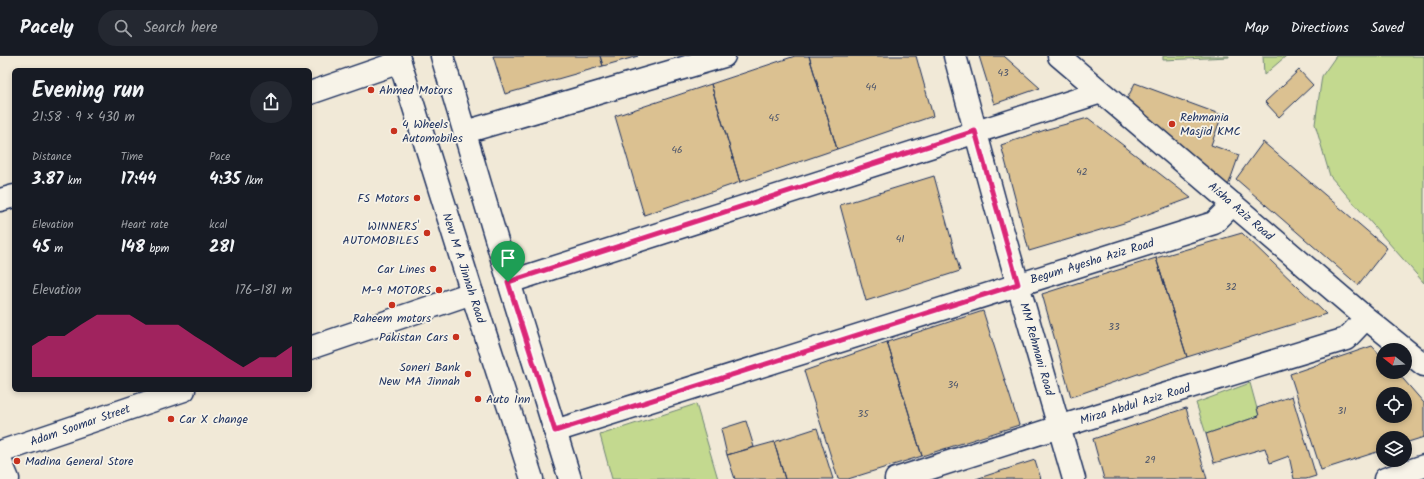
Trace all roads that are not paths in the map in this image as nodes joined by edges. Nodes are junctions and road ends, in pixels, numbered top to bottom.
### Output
1 (442, 56) edge
2 (724, 56) edge
3 (955, 56) edge
4 (1058, 56) edge
5 (399, 59) edge
6 (312, 92) edge
7 (1101, 92) junction
8 (975, 131) junction
9 (465, 132) junction
10 (12, 197) edge
11 (0, 200) edge
12 (1233, 204) junction
13 (508, 282) junction
14 (1018, 284) junction
15 (472, 293) junction
16 (1366, 318) junction
17 (312, 347) edge
18 (1424, 365) edge
19 (178, 392) edge
20 (1059, 427) junction
21 (555, 431) junction
22 (0, 452) edge
23 (0, 460) edge
24 (1424, 466) edge
25 (8, 479) edge
26 (532, 479) edge
27 (570, 479) edge
28 (896, 479) edge
29 (1074, 479) edge
30 (1385, 479) edge

1 - 9 street
2 - 9 street
3 - 8 street, MM Rehmani Road
4 - 7 street, Aisha Aziz Road
5 - 6 street
5 - 15 street, New M A Jinnah Road
7 - 8 street
7 - 12 street, Aisha Aziz Road
8 - 13 street
8 - 14 street, MM Rehmani Road
9 - 13 street
10 - 11 street
12 - 14 street, Begum Ayesha Aziz Road
12 - 16 street, Aisha Aziz Road
13 - 21 street
14 - 20 street, MM Rehmani Road
14 - 21 street, Begum Ayesha Aziz Road
15 - 17 street
15 - 26 street, New M A Jinnah Road
16 - 18 street, Aisha Aziz Road
16 - 20 street, Mirza Abdul Aziz Road
19 - 22 street, Adam Soomar Street
20 - 28 street, Mirza Abdul Aziz Road
20 - 29 street, MM Rehmani Road
21 - 27 street
23 - 25 street
24 - 30 street

